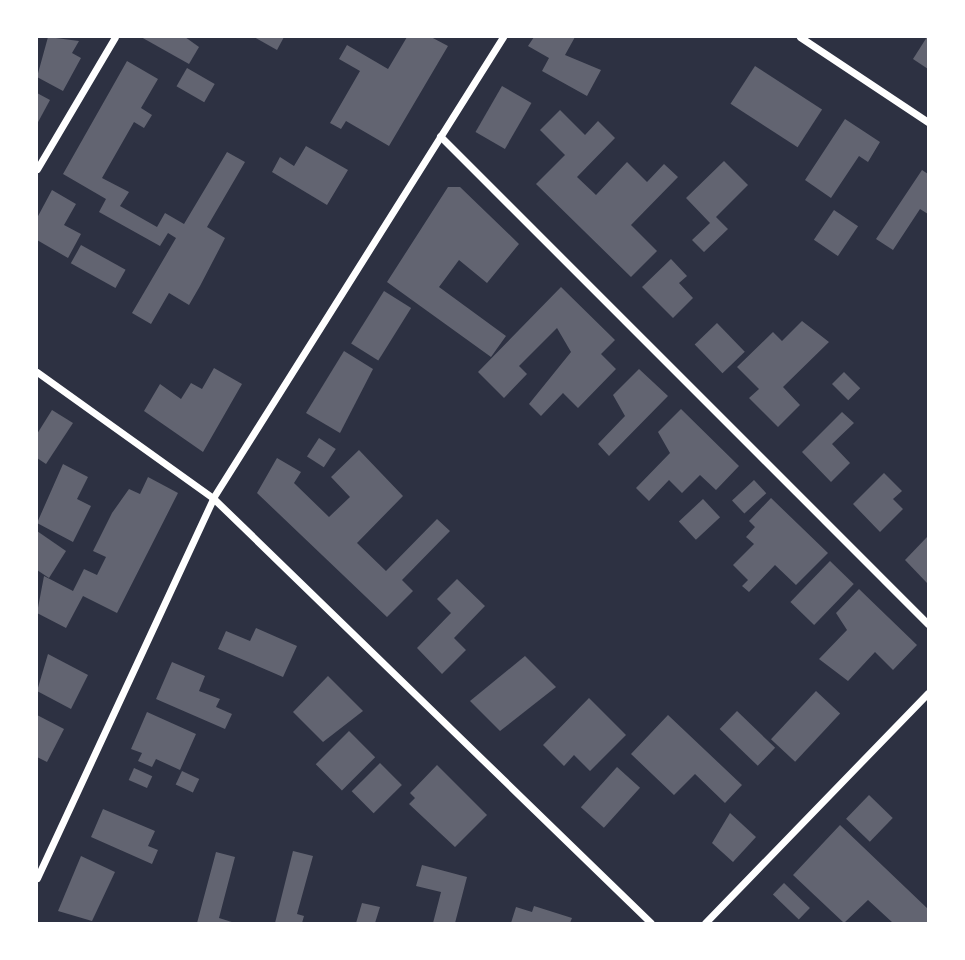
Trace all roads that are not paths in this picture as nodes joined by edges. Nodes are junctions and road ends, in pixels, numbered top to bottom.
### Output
1 (115, 37) edge
2 (503, 37) edge
3 (800, 37) edge
4 (928, 122) edge
5 (440, 136) junction
6 (37, 169) edge
7 (37, 372) edge
8 (213, 498) junction
9 (928, 624) edge
10 (928, 693) edge
11 (37, 878) edge
12 (651, 923) edge
13 (705, 923) edge

1 - 6 street
2 - 5 street
3 - 4 street
5 - 8 street
5 - 9 street
7 - 8 street
8 - 11 street
8 - 12 street
10 - 13 street

